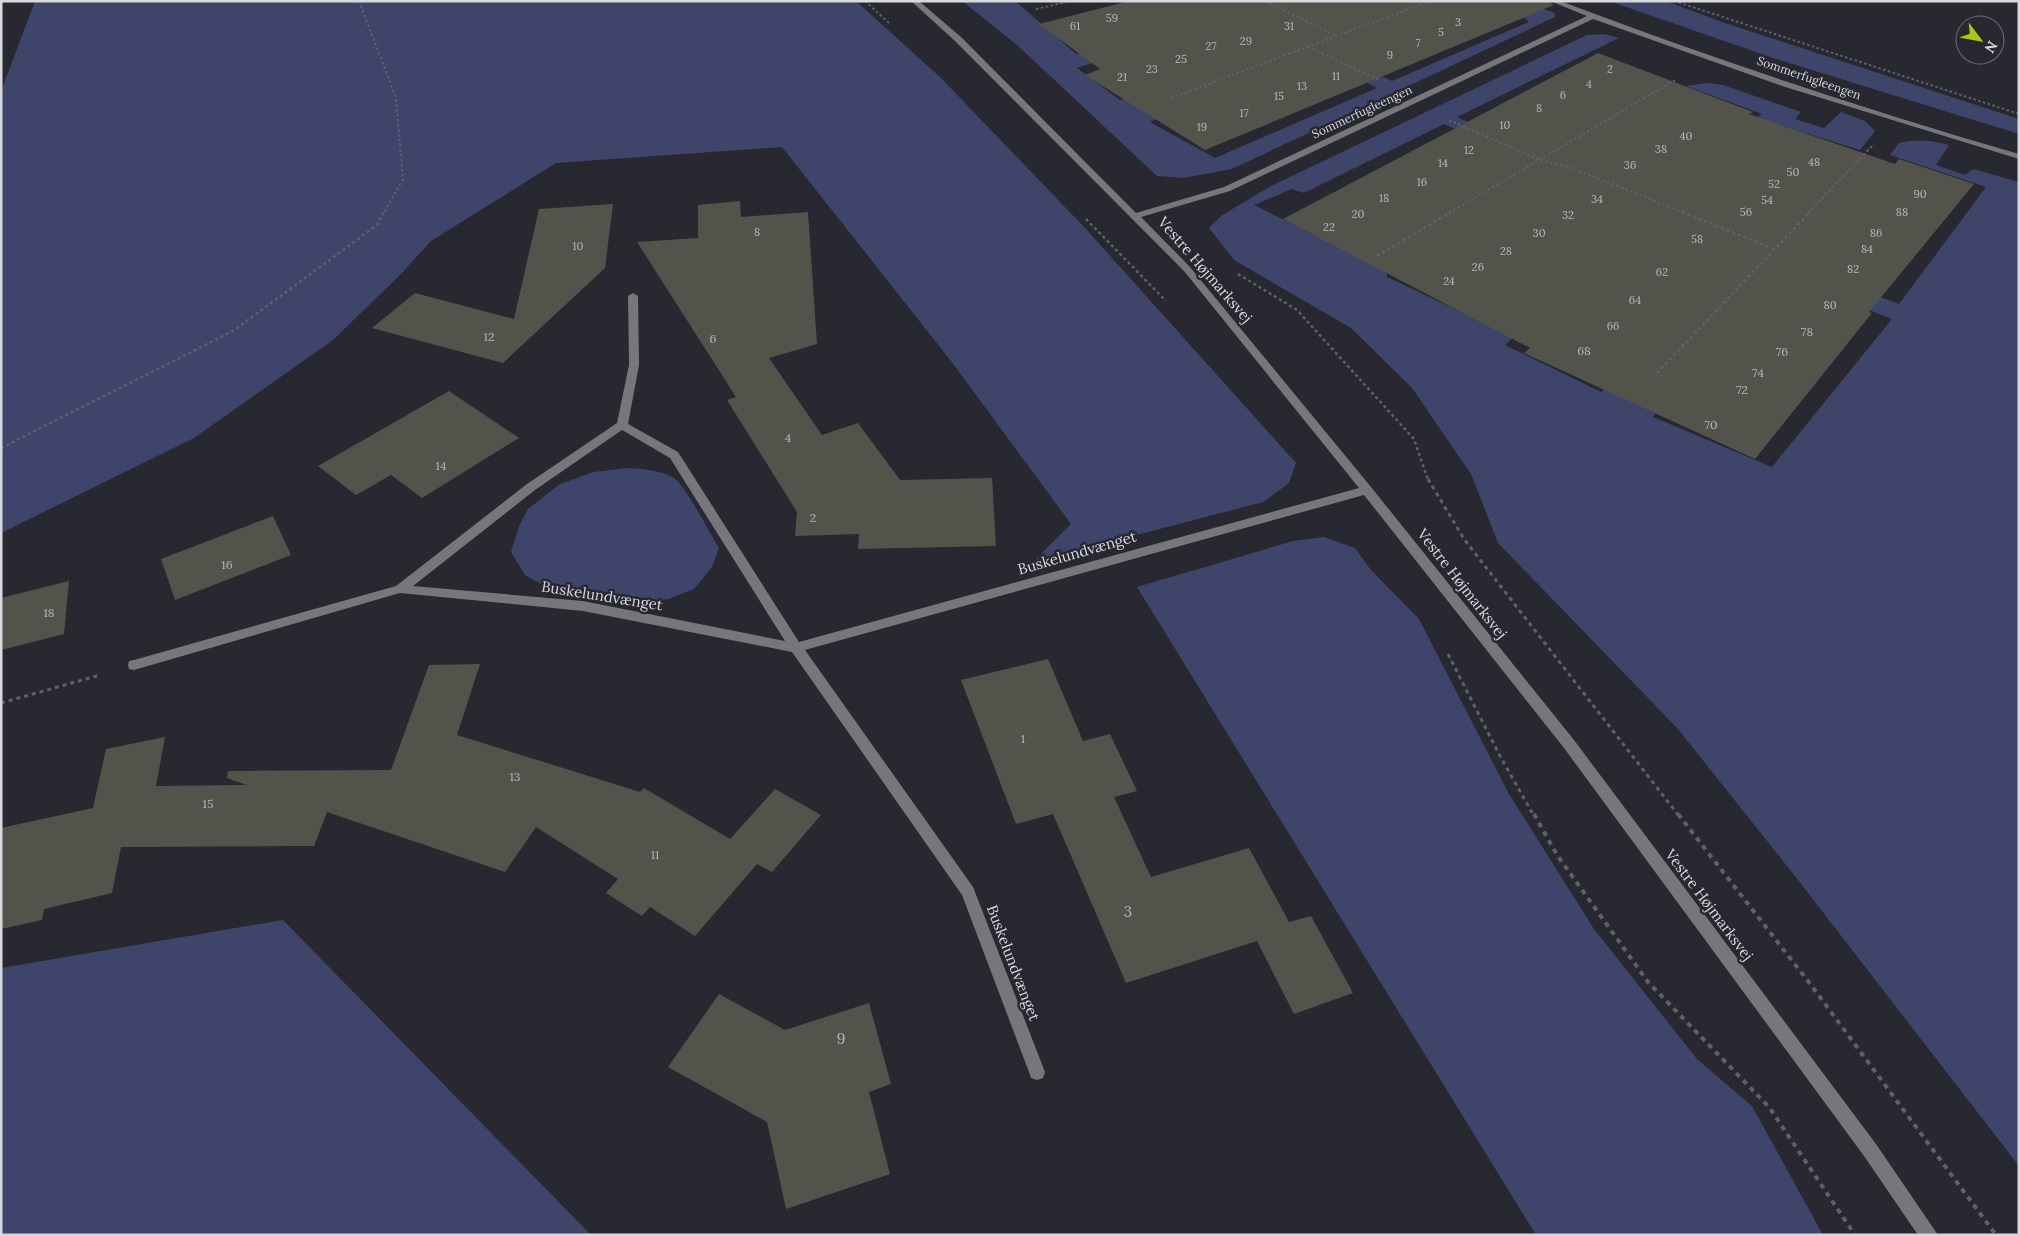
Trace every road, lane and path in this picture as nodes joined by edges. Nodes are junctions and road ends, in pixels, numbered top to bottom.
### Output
1 (359, 1) edge
2 (865, 1) edge
3 (914, 1) edge
4 (1071, 1) edge
5 (1266, 1) edge
6 (1430, 1) edge
7 (1553, 1) edge
8 (1674, 1) edge
9 (1036, 9) dead end
10 (1593, 16) junction
11 (894, 28) dead end
12 (1337, 36) junction
13 (1308, 47) junction
14 (1712, 58) junction
15 (1171, 98) dead end
16 (1420, 98) junction
17 (1409, 103) junction
18 (2019, 114) edge
19 (1896, 120) junction
20 (2019, 157) edge
21 (1540, 160) junction
22 (1080, 213) dead end
23 (1136, 216) junction
24 (1774, 249) junction
25 (1376, 256) dead end
26 (633, 296) dead end
27 (1170, 304) dead end
28 (1657, 372) dead end
29 (622, 425) junction
30 (1, 448) edge
31 (1367, 490) junction
32 (400, 589) junction
33 (1444, 646) dead end
34 (796, 648) junction
35 (134, 665) joint
36 (1, 703) edge
37 (1037, 1072) dead end
38 (1855, 1235) edge
39 (1929, 1235) edge

1 - 30 path
2 - 11 path
3 - 23 street, Vestre Højmarksvej
4 - 9 path
5 - 12 path
6 - 12 path
7 - 10 street, Sommerfugleengen
8 - 18 path
10 - 14 street, Sommerfugleengen
10 - 16 street, Sommerfugleengen
12 - 13 path
13 - 15 path
13 - 16 path
14 - 19 street, Sommerfugleengen
14 - 21 path
16 - 17 street, Sommerfugleengen
17 - 21 path
17 - 23 street, Sommerfugleengen
19 - 20 street, Sommerfugleengen
19 - 24 path
21 - 24 path
21 - 25 path
22 - 27 path
23 - 31 street, Vestre Højmarksvej
24 - 28 path
26 - 29 street
29 - 32 street, Buskelundvænget
29 - 34 street, Buskelundvænget
31 - 34 street, Buskelundvænget
31 - 39 street, Vestre Højmarksvej
32 - 34 street, Buskelundvænget
32 - 35 street, Buskelundvænget
33 - 38 path
34 - 37 street, Buskelundvænget
35 - 36 path

